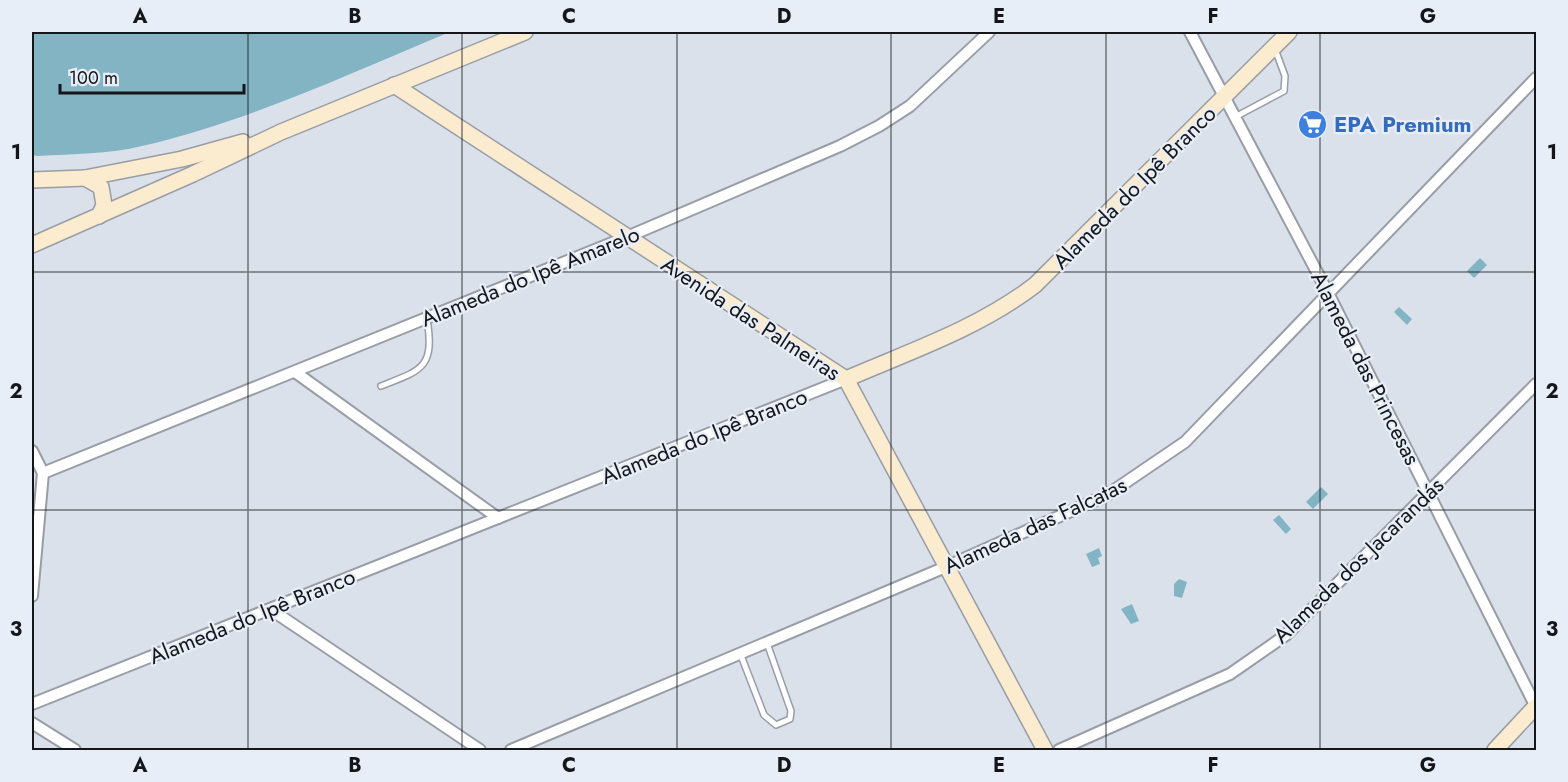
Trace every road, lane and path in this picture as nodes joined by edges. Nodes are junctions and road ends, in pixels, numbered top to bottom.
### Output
1 (525, 32) edge
2 (989, 32) edge
3 (1190, 32) edge
4 (1289, 32) edge
5 (1274, 46) junction
6 (1536, 78) edge
7 (394, 85) junction
8 (1224, 97) junction
9 (1234, 117) junction
10 (281, 132) junction
11 (85, 178) junction
12 (32, 180) edge
13 (99, 216) junction
14 (627, 237) junction
15 (32, 245) edge
16 (1328, 293) junction
17 (427, 319) junction
18 (295, 372) junction
19 (846, 379) junction
20 (1536, 384) edge
21 (381, 386) dead end
22 (32, 451) edge
23 (43, 473) junction
24 (1429, 492) junction
25 (498, 518) junction
26 (948, 566) junction
27 (32, 596) edge
28 (270, 609) junction
29 (766, 642) junction
30 (740, 653) junction
31 (32, 704) edge
32 (1536, 707) edge
33 (32, 723) edge
34 (75, 750) edge
35 (480, 750) edge
36 (512, 750) edge
37 (1046, 750) edge
38 (1059, 750) edge
39 (1495, 750) edge

1 - 7 street
2 - 14 street, Alameda do Ipê Amarelo
3 - 8 street, Alameda das Princesas
4 - 5 street, Alameda do Ipê Branco
5 - 8 street, Alameda do Ipê Branco
5 - 9 lane
6 - 16 street, Alameda das Falcatas
7 - 10 street
7 - 14 street, Avenida das Palmeiras
8 - 9 street, Alameda das Princesas
8 - 19 street, Alameda do Ipê Branco
9 - 16 street, Alameda das Princesas
10 - 11 street
10 - 13 street
11 - 12 street
11 - 13 street
13 - 15 street
14 - 17 street, Alameda do Ipê Amarelo
14 - 19 street, Avenida das Palmeiras
16 - 24 street, Alameda das Princesas
16 - 26 street, Alameda das Falcatas
17 - 18 street, Alameda do Ipê Amarelo
17 - 21 lane
18 - 23 street, Alameda do Ipê Amarelo
18 - 25 street
19 - 25 street, Alameda do Ipê Branco
19 - 26 street, Avenida das Palmeiras
20 - 24 street, Alameda dos Jacarandás
22 - 23 street
23 - 27 street
24 - 32 street, Alameda das Princesas
24 - 38 street, Alameda dos Jacarandás
25 - 28 street, Alameda do Ipê Branco
26 - 29 street, Alameda das Falcatas
26 - 37 street, Avenida das Palmeiras
28 - 31 street, Alameda do Ipê Branco
28 - 35 street
29 - 30 street, Alameda das Falcatas
29 - 30 lane
30 - 36 street, Alameda das Falcatas
32 - 39 street
33 - 34 street

